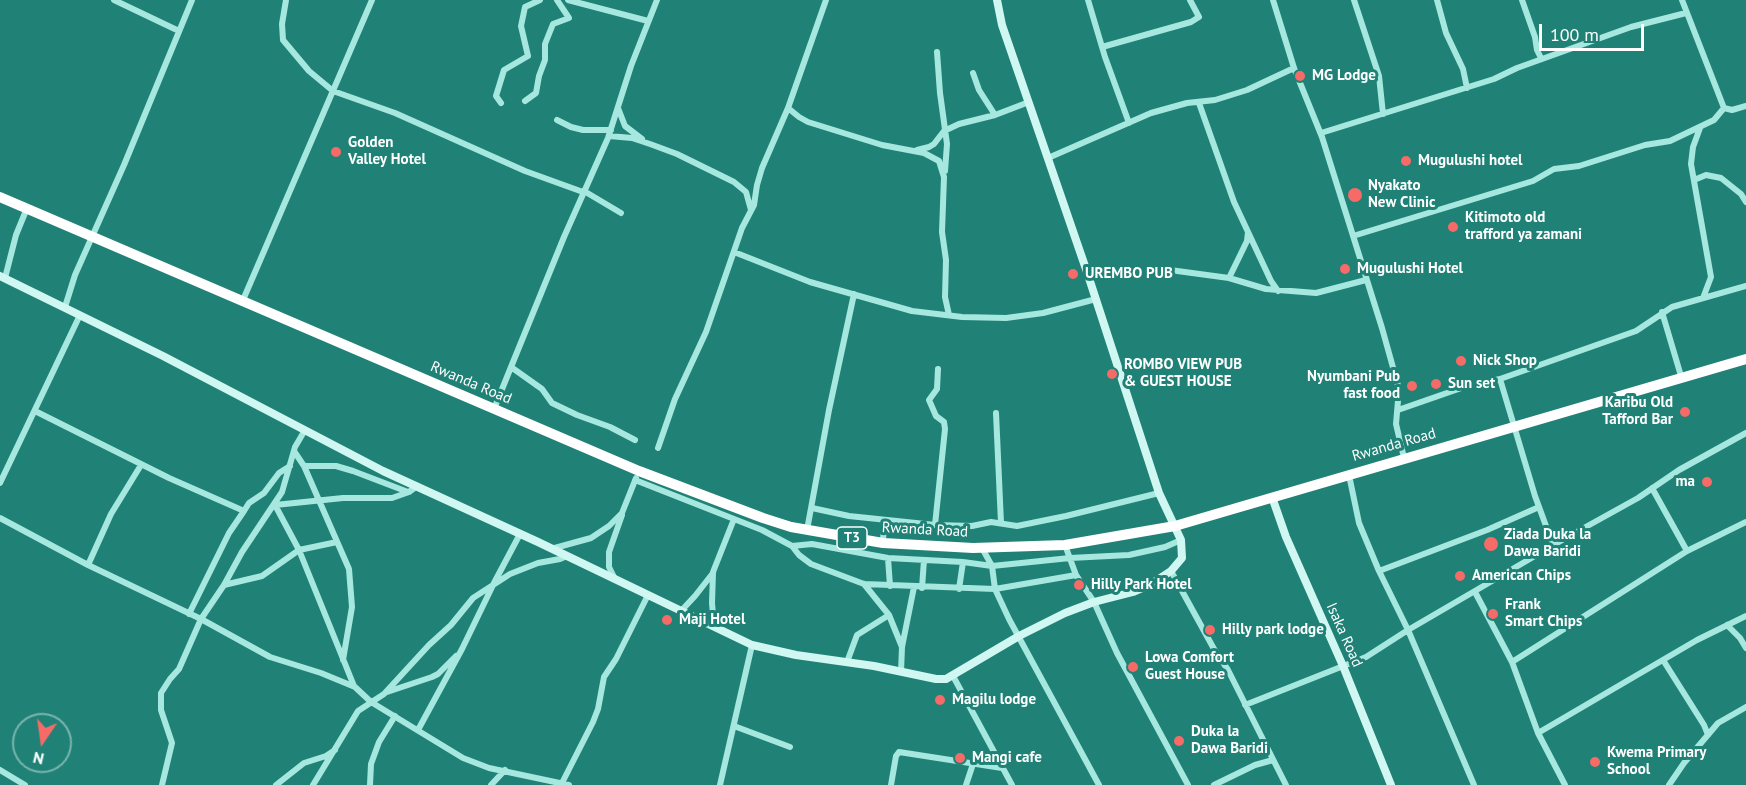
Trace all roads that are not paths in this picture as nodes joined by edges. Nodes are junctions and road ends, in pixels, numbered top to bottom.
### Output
1 (114, 0) edge
2 (192, 0) edge
3 (286, 0) edge
4 (372, 0) edge
5 (540, 0) edge
6 (557, 0) edge
7 (568, 0) edge
8 (657, 0) edge
9 (826, 0) edge
10 (997, 0) edge
11 (1088, 0) edge
12 (1190, 0) edge
13 (1273, 0) edge
14 (1354, 0) edge
15 (1437, 0) edge
16 (1522, 0) edge
17 (1682, 0) edge
18 (1686, 13) junction
19 (648, 21) junction
20 (179, 31) junction
21 (1102, 47) junction
22 (937, 52) dead end
23 (1541, 58) junction
24 (1294, 68) junction
25 (973, 73) dead end
26 (1467, 88) junction
27 (333, 91) junction
28 (525, 101) dead end
29 (1029, 102) junction
30 (501, 103) dead end
31 (1199, 103) junction
32 (1746, 106) edge
33 (618, 107) junction
34 (788, 108) junction
35 (1724, 108) junction
36 (1383, 114) junction
37 (995, 116) junction
38 (557, 120) dead end
39 (1129, 123) junction
40 (1700, 128) junction
41 (944, 130) junction
42 (610, 133) junction
43 (1321, 134) junction
44 (650, 144) junction
45 (913, 151) junction
46 (1048, 158) junction
47 (944, 177) junction
48 (1694, 180) junction
49 (583, 192) junction
50 (0, 196) edge
51 (1746, 202) edge
52 (27, 208) junction
53 (751, 210) junction
54 (621, 213) dead end
55 (1248, 228) junction
56 (94, 236) junction
57 (1353, 236) junction
58 (734, 252) junction
59 (1087, 272) junction
60 (2, 277) edge
61 (1230, 278) junction
62 (1366, 280) junction
63 (1746, 286) edge
64 (1278, 291) junction
65 (854, 294) junction
66 (1703, 298) junction
67 (1096, 299) junction
68 (243, 300) junction
69 (65, 307) junction
70 (1662, 312) junction
71 (80, 315) junction
72 (949, 315) junction
73 (1746, 359) edge
74 (511, 367) junction
75 (938, 369) dead end
76 (1681, 376) junction
77 (1500, 379) junction
78 (494, 408) junction
79 (1398, 410) junction
80 (35, 411) junction
81 (996, 413) dead end
82 (1515, 426) junction
83 (304, 430) junction
84 (1746, 433) edge
85 (635, 440) dead end
86 (658, 448) dead end
87 (294, 451) junction
88 (1404, 458) junction
89 (141, 465) junction
90 (290, 466) junction
91 (304, 466) junction
92 (1349, 474) junction
93 (637, 476) junction
94 (0, 483) edge
95 (417, 486) junction
96 (1652, 488) junction
97 (409, 492) junction
98 (1159, 493) junction
99 (1272, 497) junction
100 (318, 502) junction
101 (274, 505) junction
102 (1539, 507) junction
103 (812, 508) junction
104 (244, 511) junction
105 (622, 513) junction
106 (0, 518) edge
107 (734, 519) junction
108 (884, 520) junction
109 (1746, 522) edge
110 (1001, 523) junction
111 (935, 525) junction
112 (1175, 526) junction
113 (807, 530) junction
114 (520, 534) junction
115 (1181, 540) junction
116 (337, 542) junction
117 (883, 543) junction
118 (1065, 545) junction
119 (1553, 545) junction
120 (792, 546) junction
121 (982, 548) junction
122 (551, 549) junction
123 (299, 550) junction
124 (1687, 551) junction
125 (567, 556) junction
126 (888, 558) junction
127 (1070, 558) junction
128 (924, 560) junction
129 (963, 562) junction
130 (88, 565) junction
131 (992, 566) junction
132 (1171, 571) junction
133 (1378, 571) junction
134 (713, 572) junction
135 (1076, 575) junction
136 (615, 579) junction
137 (494, 584) junction
138 (864, 584) junction
139 (224, 585) junction
140 (890, 586) junction
141 (914, 587) junction
142 (922, 588) junction
143 (959, 589) junction
144 (995, 589) junction
145 (1475, 592) junction
146 (648, 595) junction
147 (1094, 602) junction
148 (681, 610) junction
149 (189, 614) junction
150 (889, 615) junction
151 (1746, 616) edge
152 (201, 619) junction
153 (1727, 625) junction
154 (714, 626) junction
155 (1408, 630) junction
156 (1019, 636) junction
157 (752, 645) junction
158 (902, 647) junction
159 (1746, 648) edge
160 (462, 650) junction
161 (343, 660) junction
162 (1663, 660) junction
163 (847, 662) junction
164 (1512, 662) junction
165 (1343, 666) junction
166 (901, 672) junction
167 (953, 676) junction
168 (355, 687) junction
169 (384, 694) junction
170 (371, 702) junction
171 (1245, 705) junction
172 (1746, 707) edge
173 (395, 716) junction
174 (734, 726) junction
175 (418, 730) junction
176 (1538, 733) junction
177 (1708, 735) junction
178 (338, 747) junction
179 (790, 747) dead end
180 (1273, 760) junction
181 (973, 764) junction
182 (1002, 768) junction
183 (505, 770) junction
184 (3, 772) edge
185 (0, 779) edge
186 (565, 784) edge
187 (25, 785) edge
188 (162, 785) edge
189 (276, 785) edge
190 (313, 785) edge
191 (370, 785) edge
192 (491, 785) edge
193 (720, 785) edge
194 (891, 785) edge
195 (966, 785) edge
196 (1012, 785) edge
197 (1099, 785) edge
198 (1188, 785) edge
199 (1214, 785) edge
200 (1286, 785) edge
201 (1391, 785) edge
202 (1474, 785) edge
203 (1565, 785) edge
204 (1669, 785) edge

1 - 20 street
2 - 20 street
3 - 27 street
4 - 27 street
5 - 30 street
6 - 28 street
7 - 19 street
8 - 19 street
9 - 34 street
10 - 29 street
11 - 21 street
12 - 21 street
13 - 24 street
14 - 36 street
15 - 26 street
16 - 23 street
17 - 18 street
18 - 23 street
18 - 35 street
19 - 33 street
20 - 56 street
21 - 39 street
22 - 41 street
23 - 26 street
24 - 31 street
24 - 43 street
25 - 37 street
26 - 36 street
27 - 49 street
27 - 68 street
29 - 37 street
29 - 46 street
31 - 39 street
31 - 55 street
32 - 35 street
33 - 42 street
33 - 44 street
34 - 45 street
34 - 53 street
35 - 40 street
36 - 43 street
37 - 41 street
38 - 42 street
39 - 46 street
40 - 48 street
40 - 57 street
41 - 45 street
41 - 47 street
42 - 44 street
42 - 49 street
43 - 57 street
44 - 53 street
45 - 47 street
46 - 59 street
47 - 72 street
48 - 51 street
48 - 66 street
49 - 54 street
49 - 74 street
50 - 52 highway, Rwanda Road / T3
52 - 56 highway, Rwanda Road / T3
52 - 60 street
53 - 58 street
55 - 61 street
55 - 64 street
56 - 68 highway, Rwanda Road / T3
56 - 69 street
57 - 62 street
58 - 65 street
58 - 86 street
59 - 61 street
59 - 67 street
60 - 69 street
61 - 64 street
62 - 64 street
62 - 79 street
63 - 66 street
65 - 72 street
65 - 103 street
66 - 70 street
67 - 72 street
67 - 98 street
68 - 78 highway, Rwanda Road / T3
69 - 71 street
70 - 76 street
70 - 77 street
71 - 80 street
71 - 83 street
73 - 76 highway, Rwanda Road / T3
74 - 78 street
74 - 85 street
75 - 111 street
76 - 82 highway, Rwanda Road / T3
77 - 79 street
77 - 82 street
78 - 93 highway, Rwanda Road / T3
79 - 88 street
80 - 89 street
80 - 94 street
81 - 110 street
82 - 88 highway, Rwanda Road / T3
82 - 102 street
83 - 87 street
83 - 95 street
84 - 96 street
87 - 90 street
87 - 91 street
88 - 92 highway, Rwanda Road / T3
89 - 104 street
89 - 130 street
90 - 101 street
90 - 104 street
91 - 97 street
91 - 100 street
92 - 99 highway, Rwanda Road / T3
92 - 133 street
93 - 105 street
93 - 107 street
93 - 113 highway, Rwanda Road / T3
95 - 97 street
95 - 114 street
96 - 119 street
96 - 124 street
97 - 100 street
98 - 110 street
98 - 112 street
99 - 112 highway, Rwanda Road / T3
99 - 165 street, Isaka Road
100 - 101 street
100 - 116 street
101 - 123 street
101 - 139 street
102 - 119 street
102 - 133 street
103 - 108 street
103 - 113 street
104 - 149 street
105 - 122 street
105 - 136 street
106 - 130 street
107 - 120 street
107 - 134 street
108 - 111 street
108 - 117 street
109 - 124 street
110 - 111 street
112 - 115 street
112 - 118 highway, Rwanda Road / T3
113 - 117 highway, Rwanda Road / T3
114 - 122 street
114 - 137 street
115 - 127 street
115 - 132 street
116 - 123 street
116 - 161 street
117 - 121 highway, Rwanda Road / T3
118 - 121 highway, Rwanda Road / T3
118 - 127 street
119 - 145 street
120 - 126 street
120 - 138 street
121 - 131 street
122 - 125 street
123 - 139 street
123 - 161 street
124 - 164 street
125 - 136 street
125 - 137 street
126 - 128 street
126 - 140 street
127 - 131 street
127 - 135 street
128 - 129 street
128 - 142 street
129 - 131 street
129 - 143 street
130 - 149 street
131 - 144 street
132 - 147 street
132 - 171 street
133 - 155 street
134 - 148 street
134 - 154 street
135 - 144 street
135 - 147 street
136 - 146 street
137 - 160 street
137 - 169 street
138 - 140 street
138 - 150 street
139 - 152 street
140 - 141 street
141 - 142 street
141 - 158 street
142 - 143 street
143 - 144 street
144 - 156 street
145 - 155 street
145 - 164 street
146 - 148 street
146 - 186 street
147 - 156 street
147 - 198 street
148 - 154 street
149 - 152 street
150 - 158 street
150 - 163 street
151 - 153 street
152 - 168 street
152 - 188 street
153 - 159 street
153 - 162 street
154 - 157 street
155 - 165 street
155 - 202 street
156 - 167 street
156 - 197 street
157 - 163 street
157 - 174 street
158 - 166 street
160 - 169 street
160 - 175 street
161 - 168 street
162 - 176 street
162 - 177 street
163 - 166 street
164 - 176 street
165 - 171 street
165 - 201 street, Isaka Road
166 - 167 street
167 - 182 street
168 - 170 street
169 - 170 street
170 - 173 street
170 - 178 street
171 - 180 street
172 - 177 street
173 - 175 street
173 - 191 street
174 - 179 street
174 - 193 street
175 - 183 street
176 - 203 street
177 - 204 street
178 - 189 street
178 - 190 street
180 - 199 street
180 - 200 street
181 - 182 street
181 - 194 street
181 - 195 street
182 - 196 street
183 - 186 street
183 - 192 street
184 - 185 street
184 - 187 street

